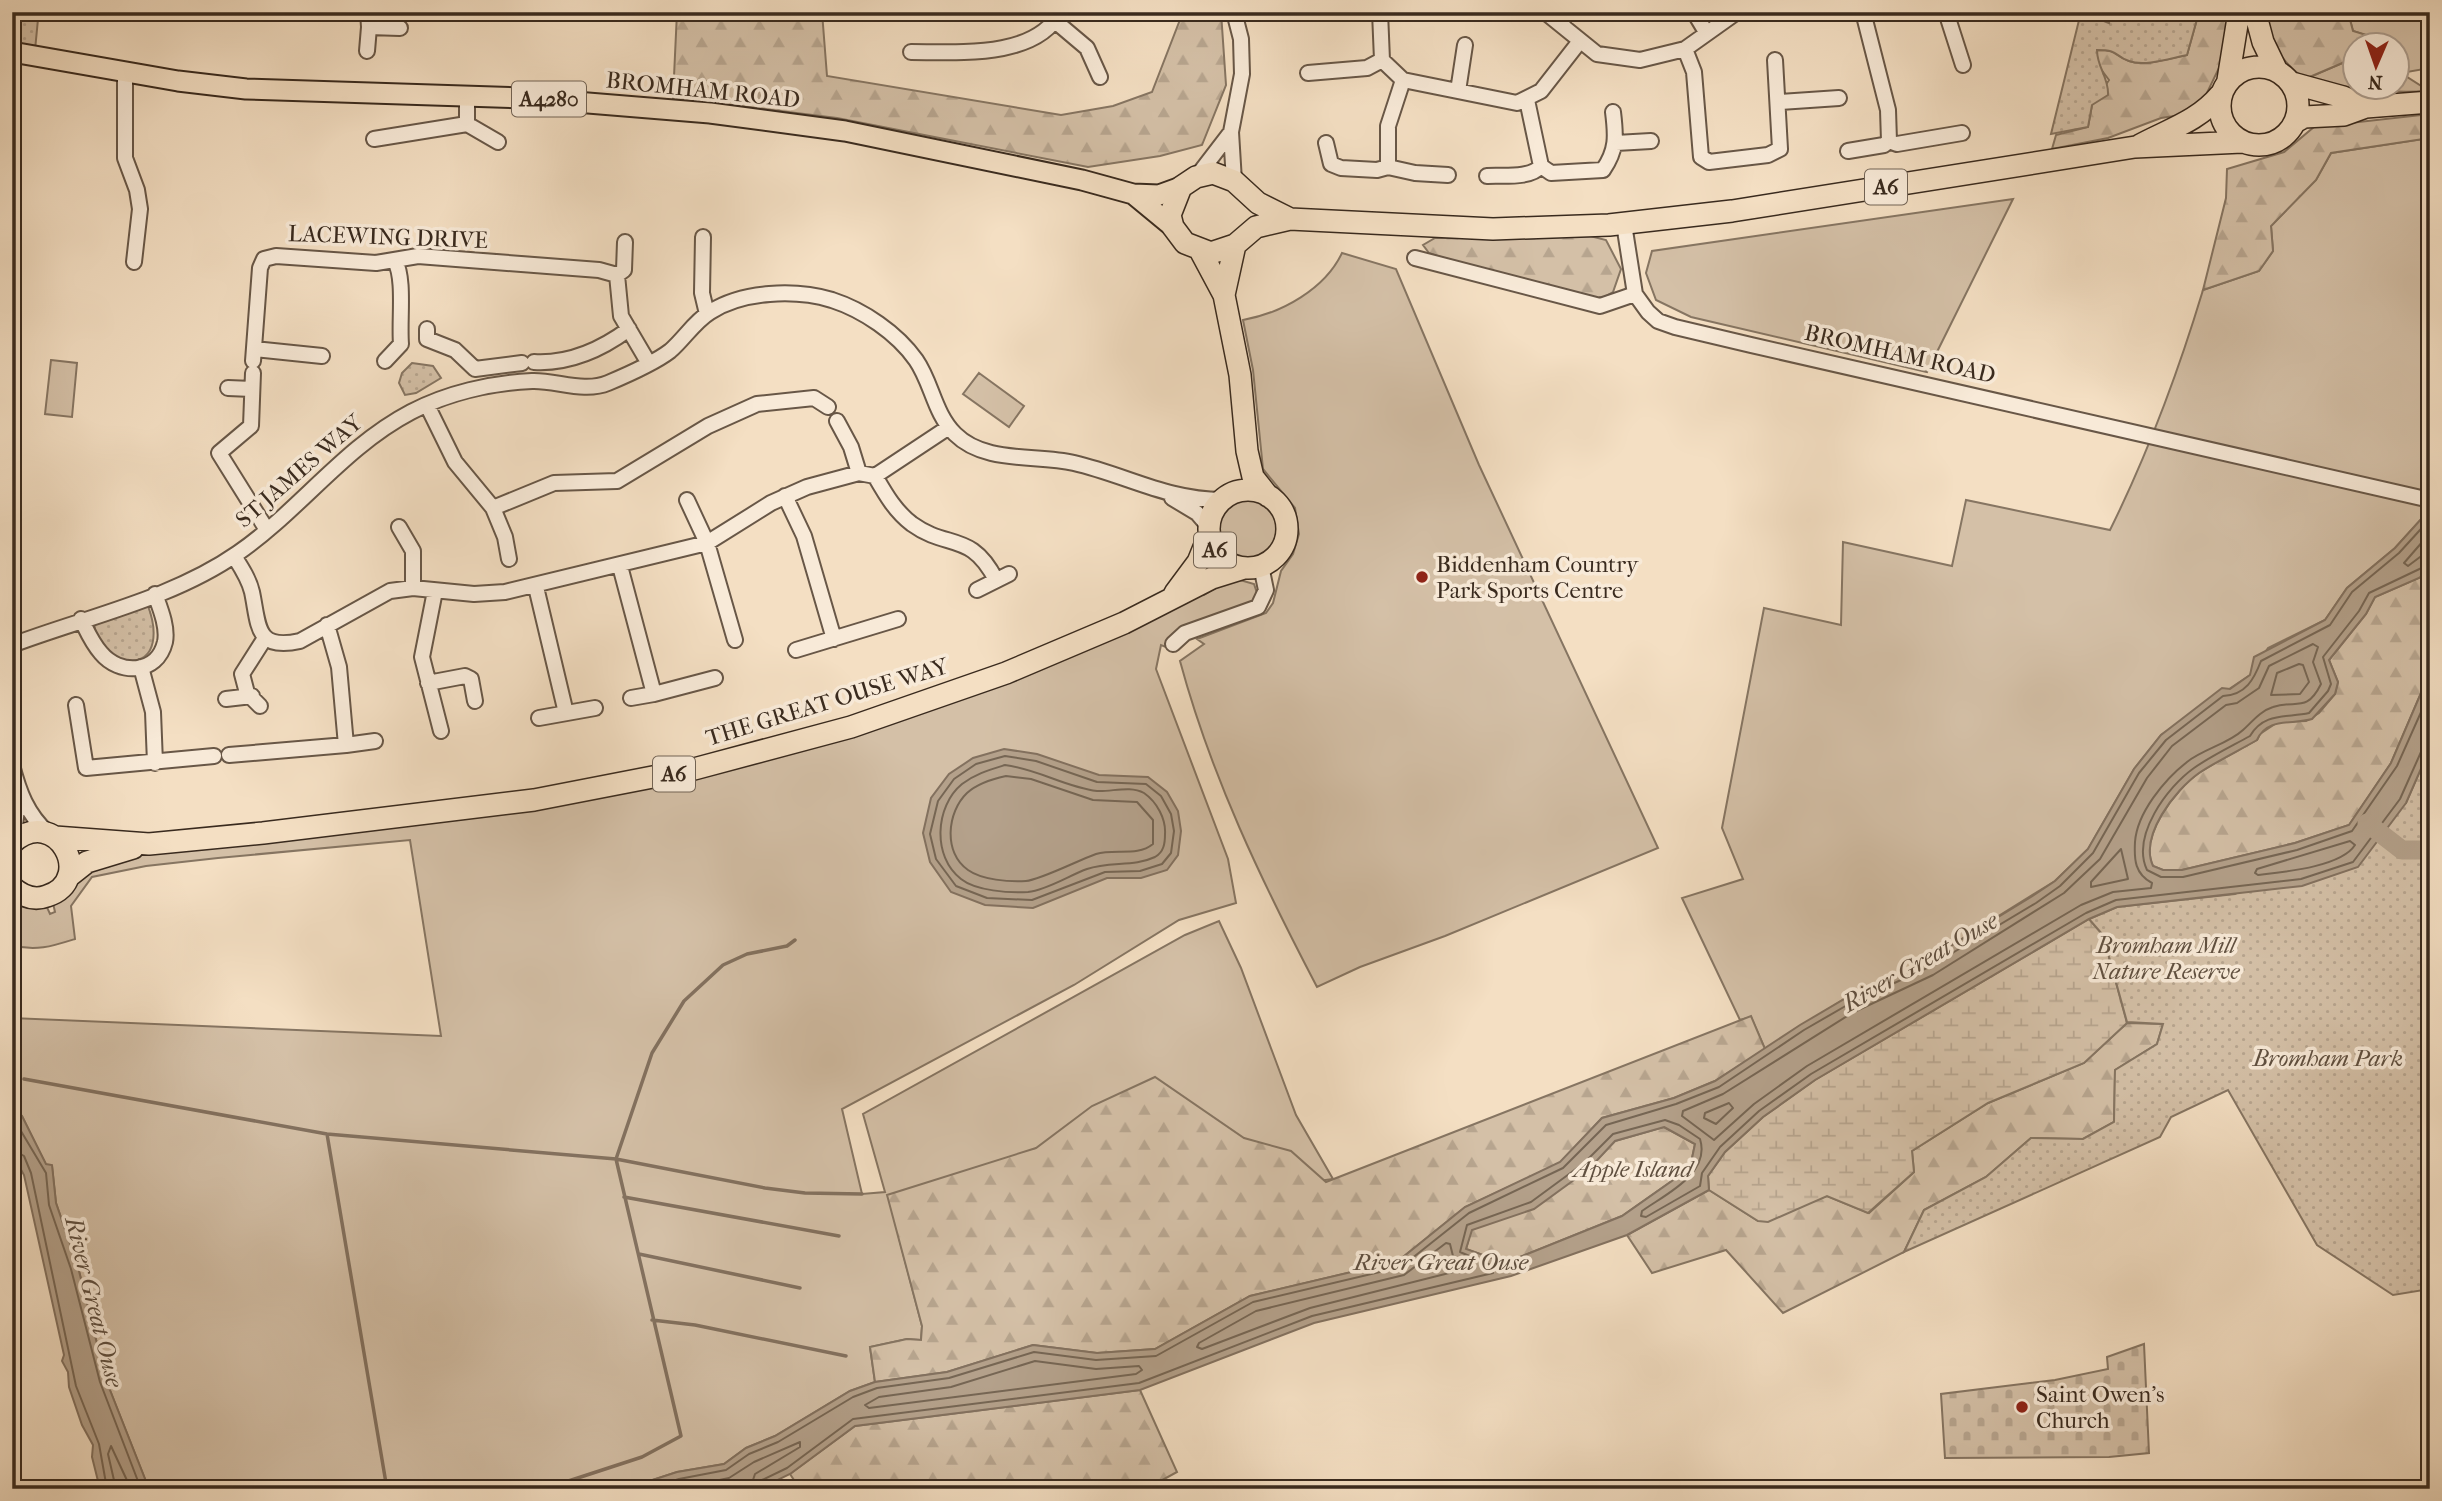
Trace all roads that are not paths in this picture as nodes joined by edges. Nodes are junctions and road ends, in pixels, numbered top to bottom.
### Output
1 (1234, 12) edge
2 (1380, 12) edge
3 (1545, 12) edge
4 (1694, 12) edge
5 (1737, 12) edge
6 (1863, 12) edge
7 (1946, 12) edge
8 (2239, 12) edge
9 (2255, 12) edge
10 (1058, 17) edge
11 (1564, 18) edge
12 (368, 20) edge
13 (400, 28) dead end
14 (1706, 32) junction
15 (1580, 41) junction
16 (1465, 45) dead end
17 (1685, 49) junction
18 (367, 51) dead end
19 (12, 52) edge
20 (911, 52) dead end
21 (1382, 60) junction
22 (1775, 60) dead end
23 (1963, 65) dead end
24 (125, 72) junction
25 (1308, 73) dead end
26 (1100, 77) dead end
27 (2284, 77) junction
28 (1403, 80) junction
29 (2225, 88) junction
30 (1458, 91) junction
31 (467, 96) junction
32 (1839, 98) dead end
33 (1527, 100) junction
34 (1780, 102) junction
35 (2430, 102) edge
36 (2366, 107) junction
37 (1613, 112) dead end
38 (2295, 122) junction
39 (467, 124) junction
40 (1231, 132) junction
41 (1962, 133) dead end
42 (374, 139) dead end
43 (1651, 141) dead end
44 (1889, 141) junction
45 (498, 142) dead end
46 (2242, 142) junction
47 (1326, 143) dead end
48 (1616, 143) junction
49 (2135, 147) junction
50 (1848, 151) dead end
51 (1541, 166) junction
52 (1388, 167) junction
53 (1448, 175) dead end
54 (1487, 176) dead end
55 (1189, 182) junction
56 (1240, 188) junction
57 (1133, 194) junction
58 (1290, 219) junction
59 (1624, 224) junction
60 (1173, 227) junction
61 (703, 236) dead end
62 (1240, 240) junction
63 (625, 242) dead end
64 (1201, 251) junction
65 (1415, 258) dead end
66 (395, 261) junction
67 (134, 262) dead end
68 (617, 275) junction
69 (1635, 294) junction
70 (1224, 295) junction
71 (707, 314) junction
72 (427, 329) dead end
73 (629, 329) junction
74 (322, 356) dead end
75 (253, 361) junction
76 (385, 361) dead end
77 (648, 362) junction
78 (475, 369) junction
79 (228, 388) dead end
80 (252, 389) junction
81 (472, 390) junction
82 (427, 405) junction
83 (828, 407) dead end
84 (837, 421) dead end
85 (949, 427) junction
86 (1247, 451) junction
87 (859, 473) junction
88 (875, 476) junction
89 (1166, 494) junction
90 (785, 496) junction
91 (1268, 496) junction
92 (1226, 497) junction
93 (687, 500) dead end
94 (2430, 500) edge
95 (493, 508) junction
96 (399, 527) dead end
97 (267, 530) junction
98 (1209, 531) junction
99 (706, 543) junction
100 (234, 556) junction
101 (509, 559) dead end
102 (620, 566) junction
103 (1252, 567) junction
104 (536, 587) junction
105 (413, 588) junction
106 (977, 590) dead end
107 (435, 591) junction
108 (155, 594) junction
109 (1171, 598) junction
110 (81, 619) junction
111 (898, 619) dead end
112 (327, 625) junction
113 (265, 638) junction
114 (834, 639) junction
115 (735, 640) dead end
116 (1173, 643) dead end
117 (12, 645) edge
118 (796, 650) dead end
119 (141, 667) junction
120 (715, 678) dead end
121 (428, 683) junction
122 (654, 694) junction
123 (631, 698) dead end
124 (226, 699) dead end
125 (475, 701) dead end
126 (76, 705) dead end
127 (595, 708) dead end
128 (566, 713) junction
129 (539, 718) dead end
130 (441, 731) dead end
131 (375, 741) dead end
132 (346, 745) junction
133 (155, 763) junction
134 (12, 765) edge
135 (19, 793) junction
136 (52, 835) junction
137 (13, 843) edge
138 (149, 844) junction
139 (68, 877) junction
140 (14, 889) edge

1 - 40 street
2 - 21 street
3 - 11 street
4 - 14 street
5 - 14 street
6 - 44 street
7 - 23 street
8 - 29 highway
9 - 27 highway
10 - 20 street
10 - 26 street
11 - 15 street
12 - 13 street
12 - 18 street
14 - 17 street
15 - 17 street
15 - 33 street
16 - 30 street
17 - 34 street
19 - 24 main road, BROMHAM ROAD / A4280
21 - 25 street
21 - 28 street
22 - 34 street
24 - 31 main road, BROMHAM ROAD / A4280
24 - 67 street
27 - 29 highway
27 - 36 highway
27 - 38 highway
28 - 30 street
28 - 52 street
29 - 46 highway
29 - 49 highway, A6
30 - 33 street
31 - 39 street
31 - 57 main road, BROMHAM ROAD / A4280
32 - 34 street
33 - 51 street
35 - 36 highway
36 - 38 highway
37 - 48 street
38 - 46 highway
39 - 42 street
39 - 45 street
40 - 55 street
40 - 56 street
41 - 44 street
43 - 48 street
44 - 50 street
46 - 49 highway, A6
47 - 52 street
48 - 51 street
49 - 59 highway, A6
51 - 54 street
52 - 53 street
55 - 56 highway
55 - 57 main road, BROMHAM ROAD / A4280
55 - 60 highway
56 - 58 highway, A6
56 - 62 highway
57 - 60 main road, BROMHAM ROAD / A4280
58 - 59 highway, A6
58 - 62 highway, A6
59 - 69 street
60 - 64 highway
61 - 71 street
62 - 64 highway
62 - 70 highway, A6
63 - 68 street
64 - 70 highway, A6
65 - 69 street
66 - 68 street, LACEWING DRIVE
66 - 75 street, LACEWING DRIVE
66 - 76 street
68 - 73 street
69 - 94 street, BROMHAM ROAD
70 - 86 highway, A6
71 - 77 street, ST JAMES WAY
71 - 85 street, ST JAMES WAY
72 - 78 street
73 - 77 street
73 - 78 street
74 - 75 street
75 - 80 street
77 - 81 street, ST JAMES WAY
78 - 81 street
79 - 80 street
80 - 97 street
81 - 82 street, ST JAMES WAY
82 - 95 street
82 - 97 street, ST JAMES WAY
83 - 95 street
84 - 87 street
85 - 88 street
85 - 89 street, ST JAMES WAY
86 - 91 highway, A6
86 - 92 highway, A6
87 - 88 street
87 - 90 street
88 - 106 street
89 - 92 street
89 - 98 street
90 - 99 street
90 - 114 street
91 - 92 highway
91 - 103 highway, A6
92 - 98 highway, A6
93 - 99 street
95 - 101 street
96 - 105 street
97 - 100 street, ST JAMES WAY
98 - 103 highway, A6
98 - 109 highway, THE GREAT OUSE WAY / A6
99 - 102 street
99 - 115 street
100 - 108 street, ST JAMES WAY
100 - 113 street
102 - 104 street
102 - 122 street
103 - 109 highway, THE GREAT OUSE WAY / A6
103 - 116 street
104 - 107 street
104 - 128 street
105 - 107 street
105 - 112 street
107 - 121 street
108 - 110 street, ST JAMES WAY
108 - 119 street
109 - 138 highway, THE GREAT OUSE WAY / A6
110 - 117 street, ST JAMES WAY
110 - 119 street
111 - 114 street
112 - 113 street
112 - 132 street
113 - 124 street
114 - 118 street
119 - 133 street
120 - 122 street
121 - 125 street
121 - 130 street
122 - 123 street
126 - 133 street
127 - 128 street
128 - 129 street
131 - 132 street
132 - 133 street
134 - 135 street
135 - 136 street
135 - 137 street
136 - 137 highway, A6
136 - 138 highway, THE GREAT OUSE WAY / A6
136 - 139 highway
138 - 139 highway, THE GREAT OUSE WAY / A6
139 - 140 highway, A6

